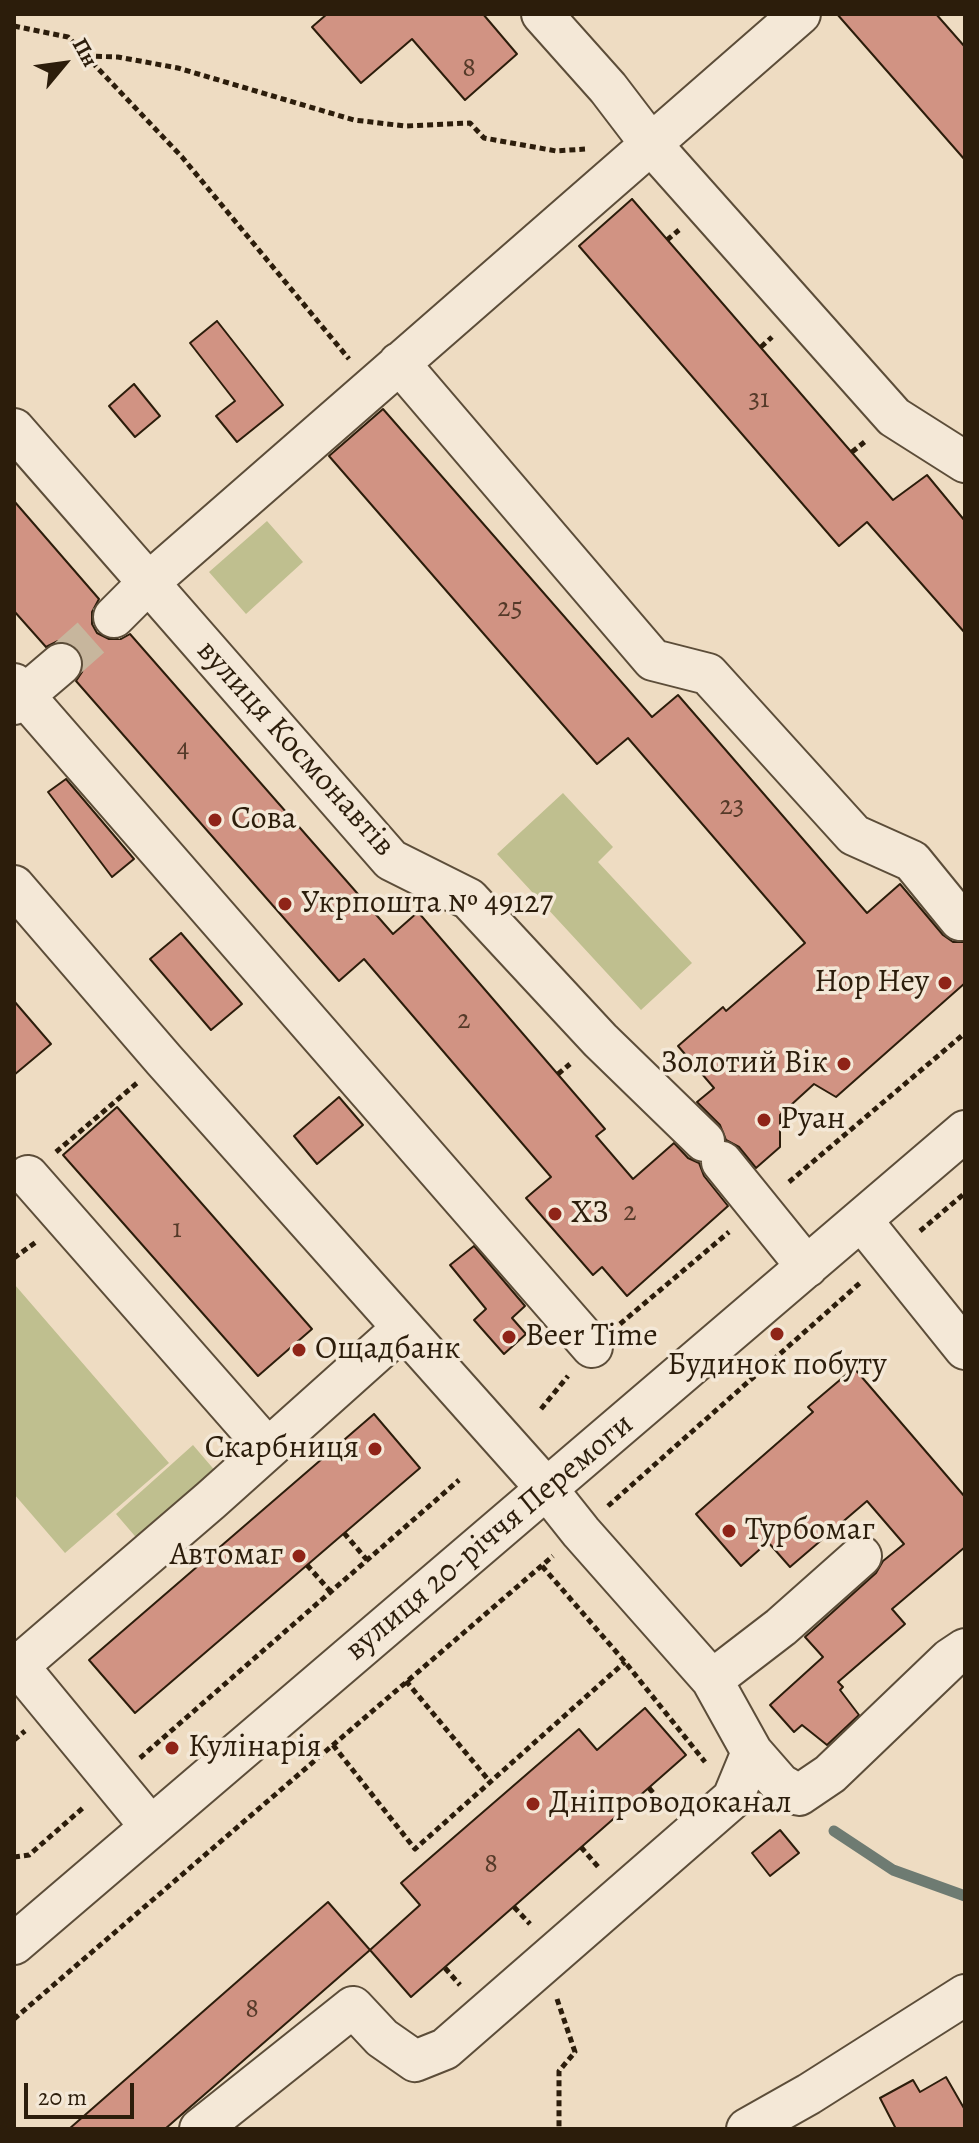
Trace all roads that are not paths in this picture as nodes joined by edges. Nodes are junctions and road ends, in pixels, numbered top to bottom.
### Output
1 (542, 14) edge
2 (800, 14) edge
3 (650, 143) junction
4 (399, 363) junction
5 (14, 429) edge
6 (965, 462) edge
7 (147, 584) junction
8 (114, 617) tunnel mouth
9 (61, 664) tunnel mouth
10 (17, 695) edge
11 (18, 900) edge
12 (960, 920) dead end
13 (965, 1131) edge
14 (28, 1176) road end
15 (862, 1221) junction
16 (807, 1267) junction
17 (403, 1328) junction
18 (592, 1347) dead end
19 (965, 1349) edge
20 (268, 1449) junction
21 (546, 1488) junction
22 (861, 1556) dead end
23 (965, 1649) edge
24 (16, 1664) edge
25 (712, 1680) junction
26 (752, 1752) junction
27 (151, 1827) junction
28 (14, 1944) edge
29 (965, 1995) edge
30 (200, 2129) edge
31 (747, 2129) edge

1 - 3 street
2 - 3 street
3 - 4 street
3 - 6 street
4 - 7 street
4 - 12 street
5 - 7 street, вулиця Космонавтів
7 - 8 street
7 - 16 street, вулиця Космонавтів
9 - 10 street
10 - 18 street
11 - 17 street
13 - 15 street, вулиця 20-річчя Перемоги
14 - 20 street
15 - 16 street, вулиця 20-річчя Перемоги
15 - 19 street
16 - 21 street, вулиця 20-річчя Перемоги
17 - 20 street
17 - 21 street
20 - 24 street
21 - 25 street
21 - 27 street, вулиця 20-річчя Перемоги
22 - 25 street
23 - 26 street
24 - 27 street
25 - 26 street
26 - 30 street
27 - 28 street, вулиця 20-річчя Перемоги
29 - 31 street

